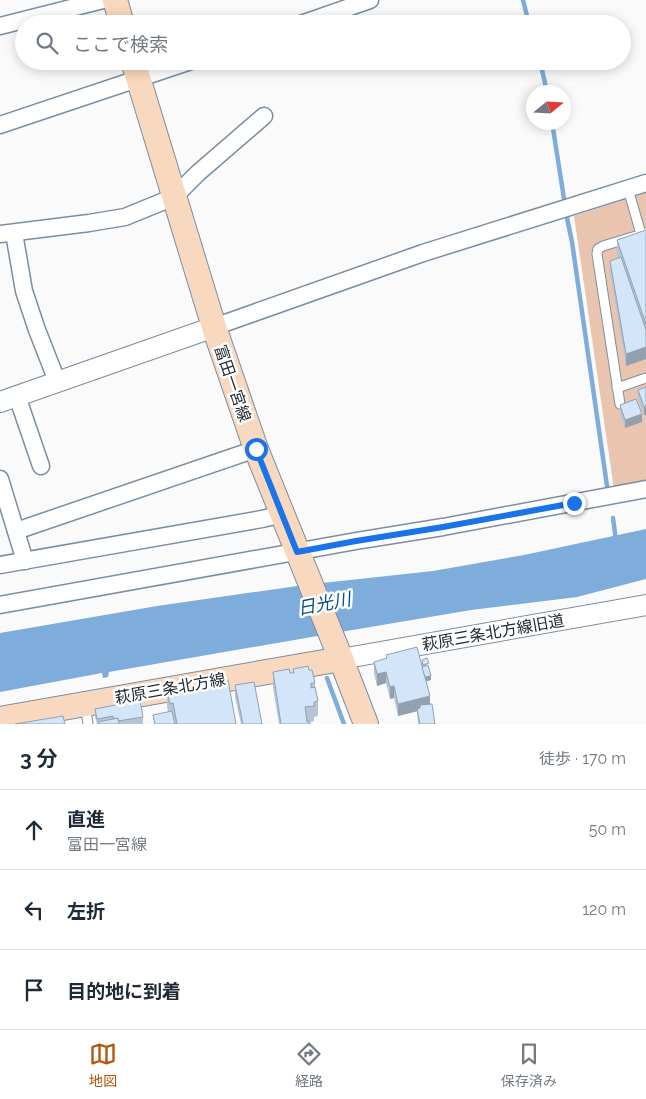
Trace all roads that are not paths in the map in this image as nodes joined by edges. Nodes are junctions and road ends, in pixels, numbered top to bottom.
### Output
1 (103, 0) edge
2 (115, 0) edge
3 (370, 0) edge
4 (44, 15) edge
5 (119, 15) edge
6 (326, 15) edge
7 (15, 22) edge
8 (0, 26) edge
9 (136, 70) edge
10 (264, 116) dead end
11 (0, 125) edge
12 (646, 183) edge
13 (628, 189) junction
14 (174, 197) junction
15 (7, 233) edge
16 (644, 234) edge
17 (214, 327) junction
18 (646, 378) edge
19 (57, 381) junction
20 (618, 388) junction
21 (8, 399) edge
22 (620, 404) edge
23 (256, 449) junction
24 (41, 466) dead end
25 (0, 479) edge
26 (646, 489) edge
27 (282, 514) junction
28 (16, 531) junction
29 (300, 557) junction
30 (25, 561) junction
31 (0, 565) edge
32 (0, 604) edge
33 (646, 605) edge
34 (339, 655) junction
35 (87, 714) edge
36 (0, 719) edge
37 (366, 724) edge

1 - 4 street
2 - 5 main road
3 - 6 street
7 - 8 street
9 - 11 street
9 - 14 main road, 富田一宮線
10 - 14 street
12 - 13 street
13 - 16 lane
13 - 17 street
14 - 15 street
14 - 17 main road, 富田一宮線
15 - 19 street
16 - 20 lane
17 - 19 street
17 - 23 main road, 富田一宮線
18 - 20 lane
19 - 21 street
20 - 22 lane
21 - 24 street
23 - 27 main road, 富田一宮線
23 - 28 street
25 - 28 street
26 - 29 street
27 - 29 main road, 富田一宮線
27 - 30 street
28 - 30 street
29 - 32 street
29 - 34 main road, 富田一宮線
30 - 31 street
33 - 34 street, 萩原三条北方線旧道
34 - 35 main road, 萩原三条北方線
34 - 37 main road, 富田一宮線
35 - 36 main road, 萩原三条北方線

